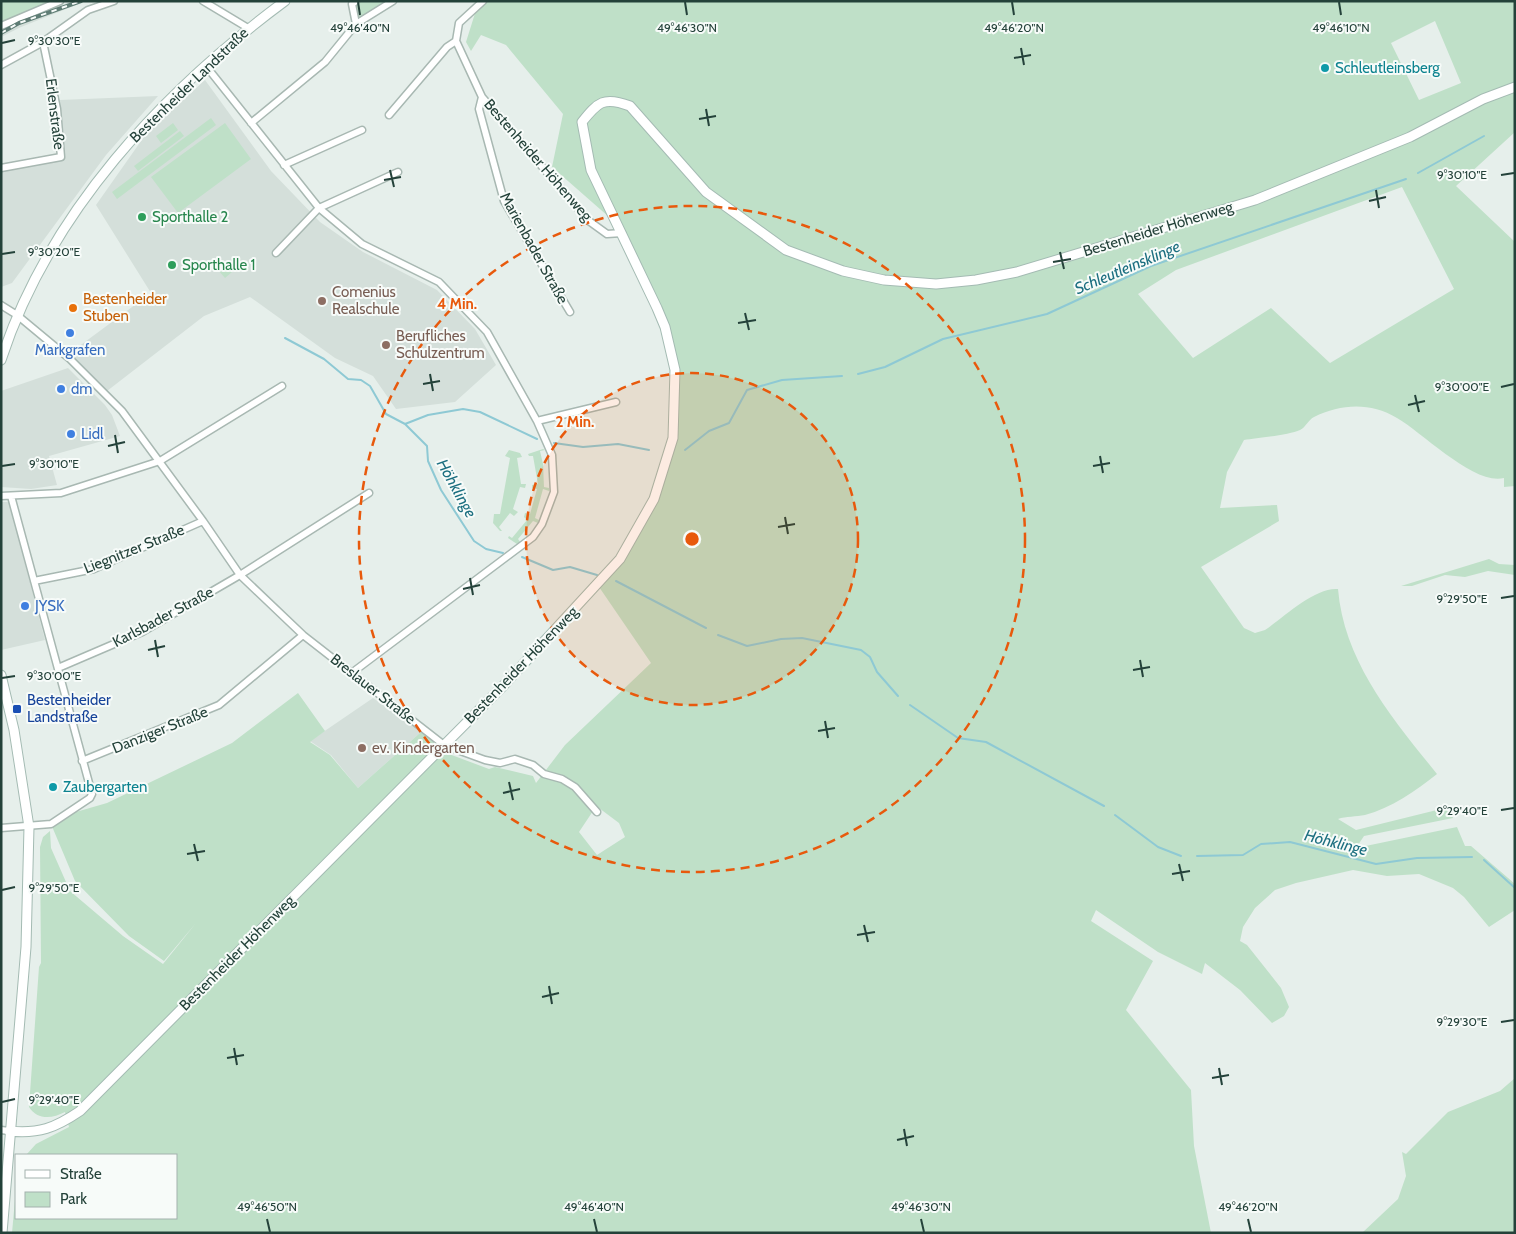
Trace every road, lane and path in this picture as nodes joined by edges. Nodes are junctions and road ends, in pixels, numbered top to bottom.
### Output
1 (60, 1) edge
2 (114, 1) edge
3 (203, 1) edge
4 (285, 1) edge
5 (356, 1) edge
6 (393, 1) edge
7 (482, 1) edge
8 (356, 24) junction
9 (1, 26) edge
10 (248, 28) junction
11 (456, 41) junction
12 (43, 42) junction
13 (1, 65) edge
14 (206, 66) junction
15 (1515, 87) edge
16 (482, 98) junction
17 (388, 115) dead end
18 (250, 123) junction
19 (362, 130) dead end
20 (284, 165) junction
21 (1, 168) edge
22 (398, 172) dead end
23 (319, 208) junction
24 (622, 233) junction
25 (276, 253) dead end
26 (1, 305) edge
27 (570, 312) dead end
28 (17, 315) junction
29 (1, 360) edge
30 (282, 386) dead end
31 (616, 402) dead end
32 (537, 421) junction
33 (160, 461) junction
34 (369, 493) dead end
35 (1, 496) edge
36 (11, 496) junction
37 (204, 521) junction
38 (240, 576) junction
39 (34, 581) junction
40 (303, 635) junction
41 (58, 668) junction
42 (353, 672) junction
43 (1, 675) edge
44 (444, 745) junction
45 (82, 760) junction
46 (597, 812) dead end
47 (29, 827) junction
48 (1, 828) edge
49 (5, 1130) edge
50 (2, 1233) edge

1 - 9 street
2 - 12 street
3 - 10 street
4 - 10 street, Bestenheider Landstraße
5 - 8 street
6 - 8 street
7 - 11 street
8 - 18 street
10 - 14 street, Bestenheider Landstraße
11 - 16 street, Bestenheider Höhenweg
11 - 17 street
12 - 13 street
12 - 21 street, Erlenstraße
14 - 18 street
14 - 28 street, Bestenheider Landstraße
15 - 24 street, Bestenheider Höhenweg
16 - 24 street, Bestenheider Höhenweg
16 - 27 street, Marienbader Straße
18 - 20 street
19 - 20 street
20 - 23 street
22 - 23 street
23 - 25 street
23 - 32 street
24 - 44 street, Bestenheider Höhenweg
26 - 28 street, Breslauer Straße
28 - 29 street, Bestenheider Landstraße
28 - 33 street, Breslauer Straße
30 - 33 street
31 - 32 street
32 - 42 street
33 - 36 street
33 - 37 street, Breslauer Straße
34 - 38 street
35 - 36 street
36 - 39 street
37 - 38 street, Breslauer Straße
37 - 39 street, Liegnitzer Straße
38 - 40 street, Breslauer Straße
38 - 41 street, Karlsbader Straße
39 - 41 street
40 - 42 street, Breslauer Straße
40 - 45 street, Danziger Straße
41 - 45 street
42 - 44 street, Breslauer Straße
43 - 47 street
44 - 46 street, Breslauer Straße
44 - 49 street, Bestenheider Höhenweg
45 - 47 street
47 - 48 street
47 - 49 street
49 - 50 street

